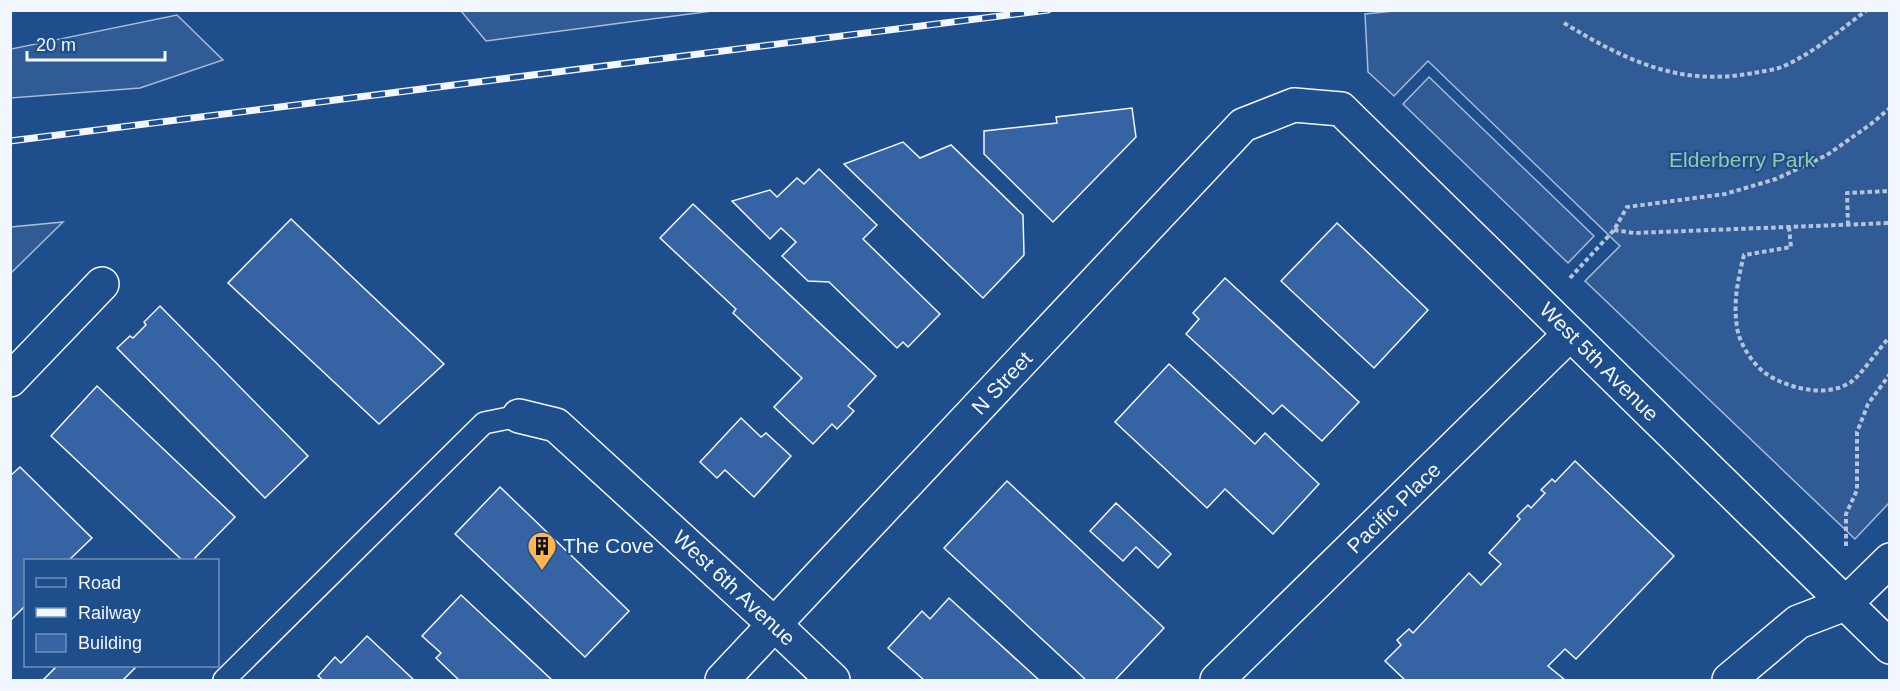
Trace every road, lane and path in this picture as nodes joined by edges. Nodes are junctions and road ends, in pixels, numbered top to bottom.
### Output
1 (1867, 10) edge
2 (1564, 23) dead end
3 (1294, 105) joint
4 (1890, 108) edge
5 (1890, 191) edge
6 (1890, 223) edge
7 (1848, 225) junction
8 (1789, 227) junction
9 (1614, 230) junction
10 (102, 284) dead end
11 (1543, 307) junction
12 (1570, 334) junction
13 (1890, 342) edge
14 (1890, 374) edge
15 (10, 380) edge
16 (519, 416) joint
17 (1890, 560) edge
18 (1845, 604) junction
19 (776, 626) junction
20 (1890, 647) edge
21 (224, 681) edge
22 (722, 681) edge
23 (833, 681) edge
24 (1217, 681) edge
25 (1729, 681) edge

1 - 2 path
3 - 11 street, West 5th Avenue
3 - 19 street, N Street
4 - 9 path
5 - 7 path
6 - 7 path
7 - 8 path
8 - 9 path
8 - 13 path
9 - 11 path
10 - 15 street
11 - 12 street, West 5th Avenue
12 - 18 street, West 5th Avenue
12 - 24 street, Pacific Place
14 - 18 path
16 - 19 street, West 6th Avenue
16 - 21 lane
17 - 18 street
18 - 20 street, West 5th Avenue
18 - 25 street
19 - 22 street, N Street
19 - 23 street, West 6th Avenue

